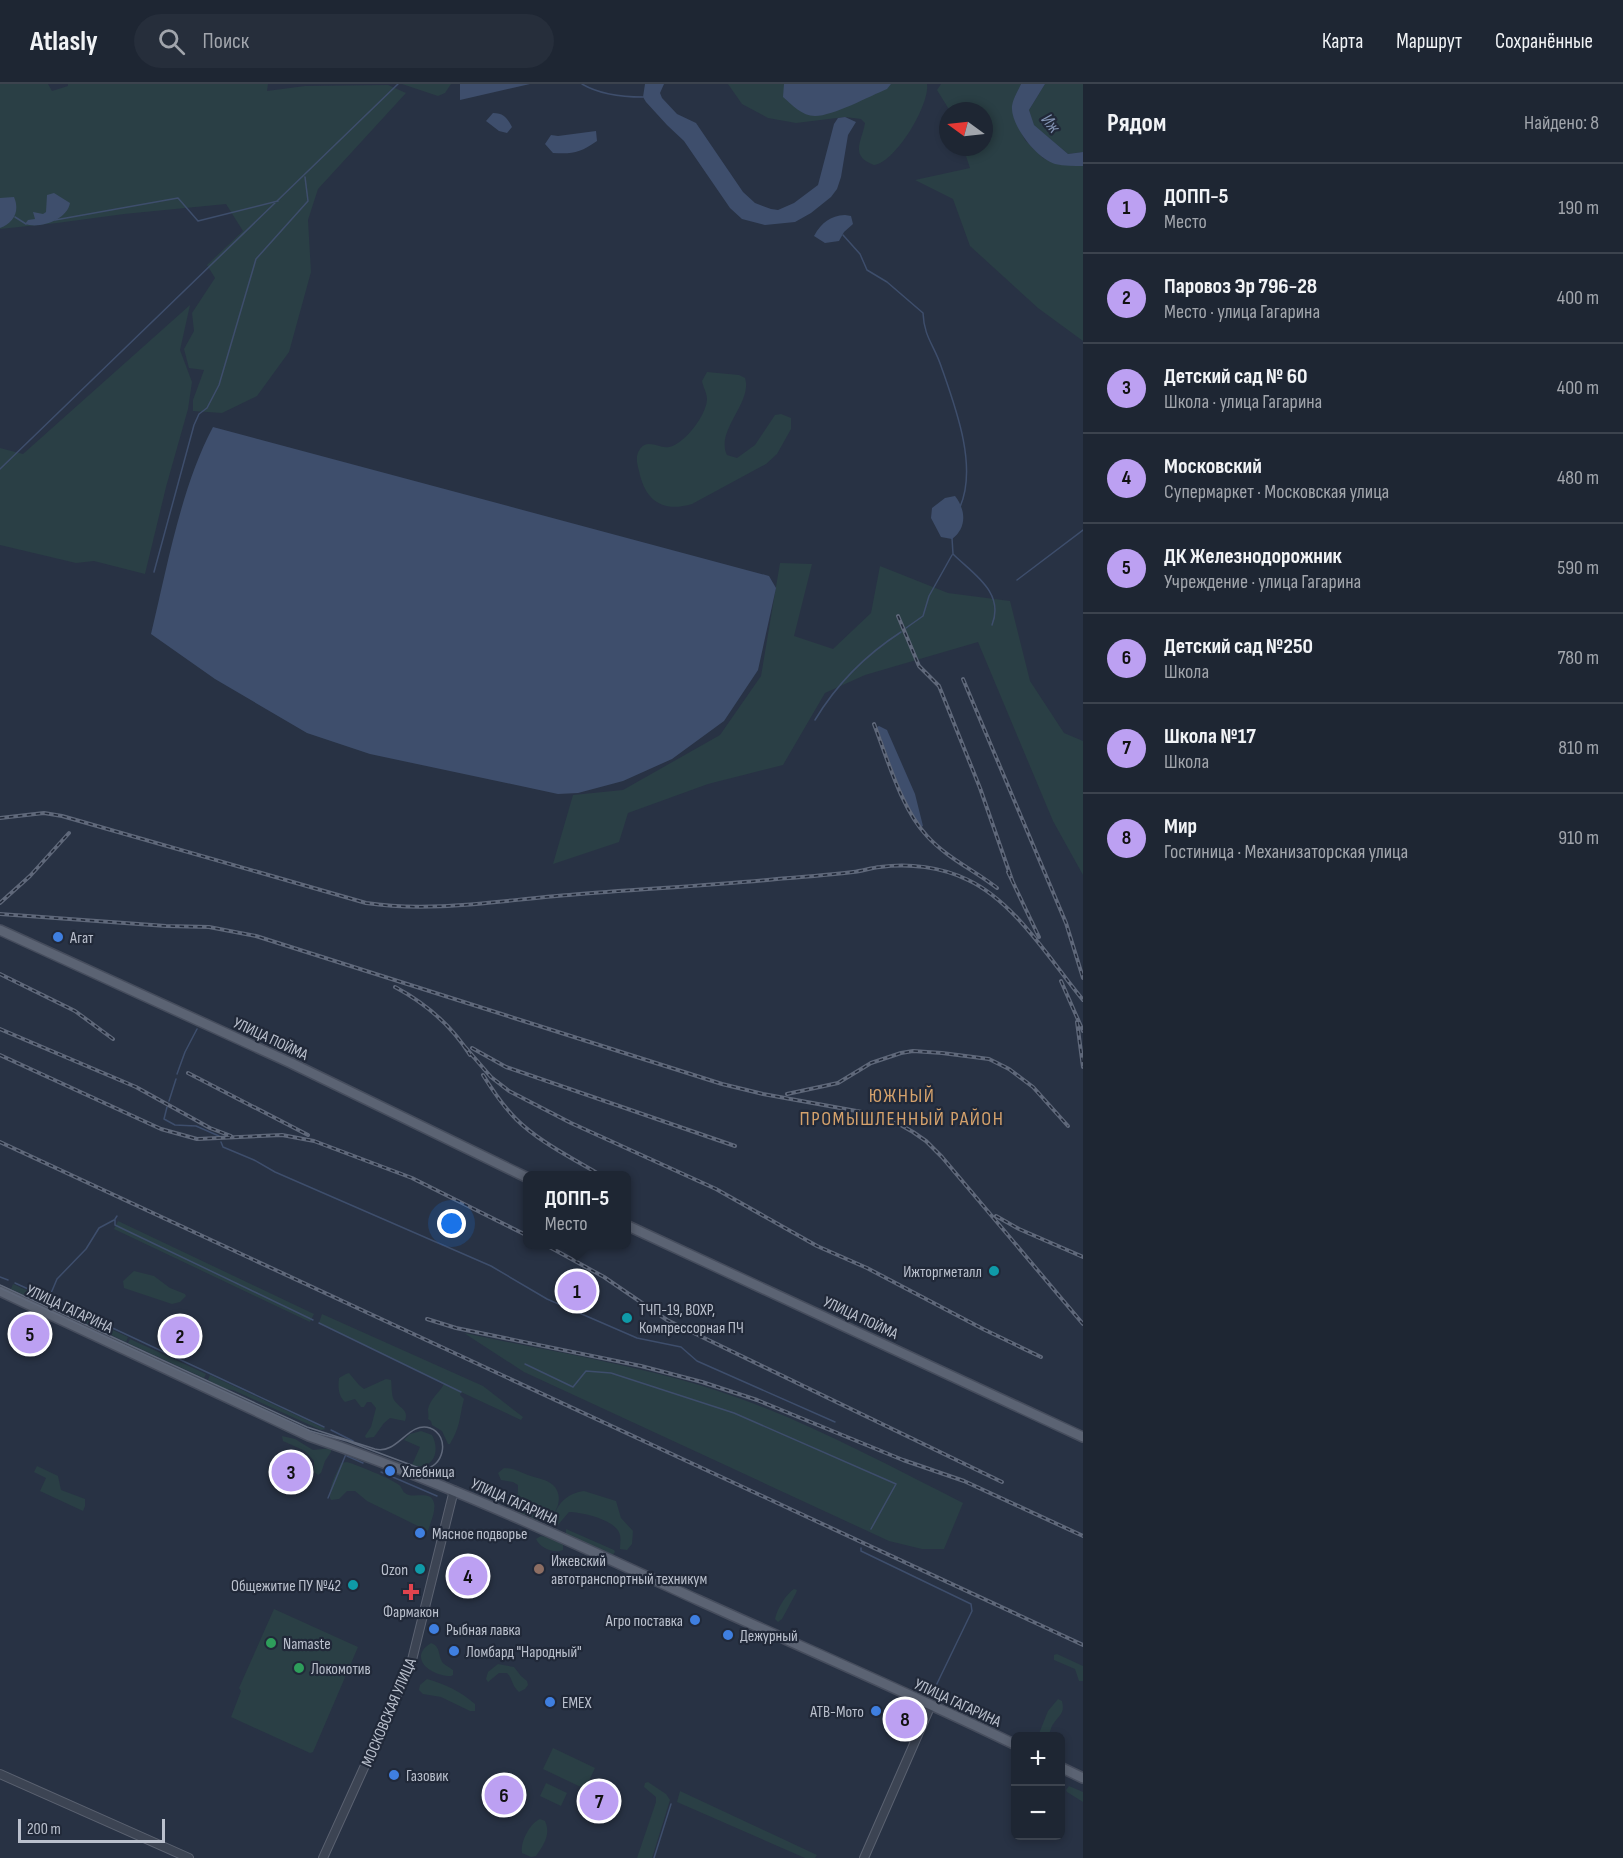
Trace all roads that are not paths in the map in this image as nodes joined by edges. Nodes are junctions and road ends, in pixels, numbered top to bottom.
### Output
1 (0, 930) edge
2 (523, 1176) edge
3 (631, 1227) edge
4 (0, 1291) edge
5 (1083, 1437) edge
6 (454, 1490) junction
7 (931, 1705) junction
8 (1011, 1744) edge
9 (1065, 1769) edge
10 (0, 1774) edge
11 (1083, 1778) edge
12 (189, 1858) edge
13 (323, 1858) edge
14 (864, 1858) edge

1 - 2 main road, УЛИЦА ПОЙМА
3 - 5 main road, УЛИЦА ПОЙМА
4 - 6 main road, УЛИЦА ГАГАРИНА
6 - 7 main road, УЛИЦА ГАГАРИНА
6 - 13 street, МОСКОВСКАЯ УЛИЦА
7 - 8 main road, УЛИЦА ГАГАРИНА
7 - 14 street
9 - 11 main road
10 - 12 street

